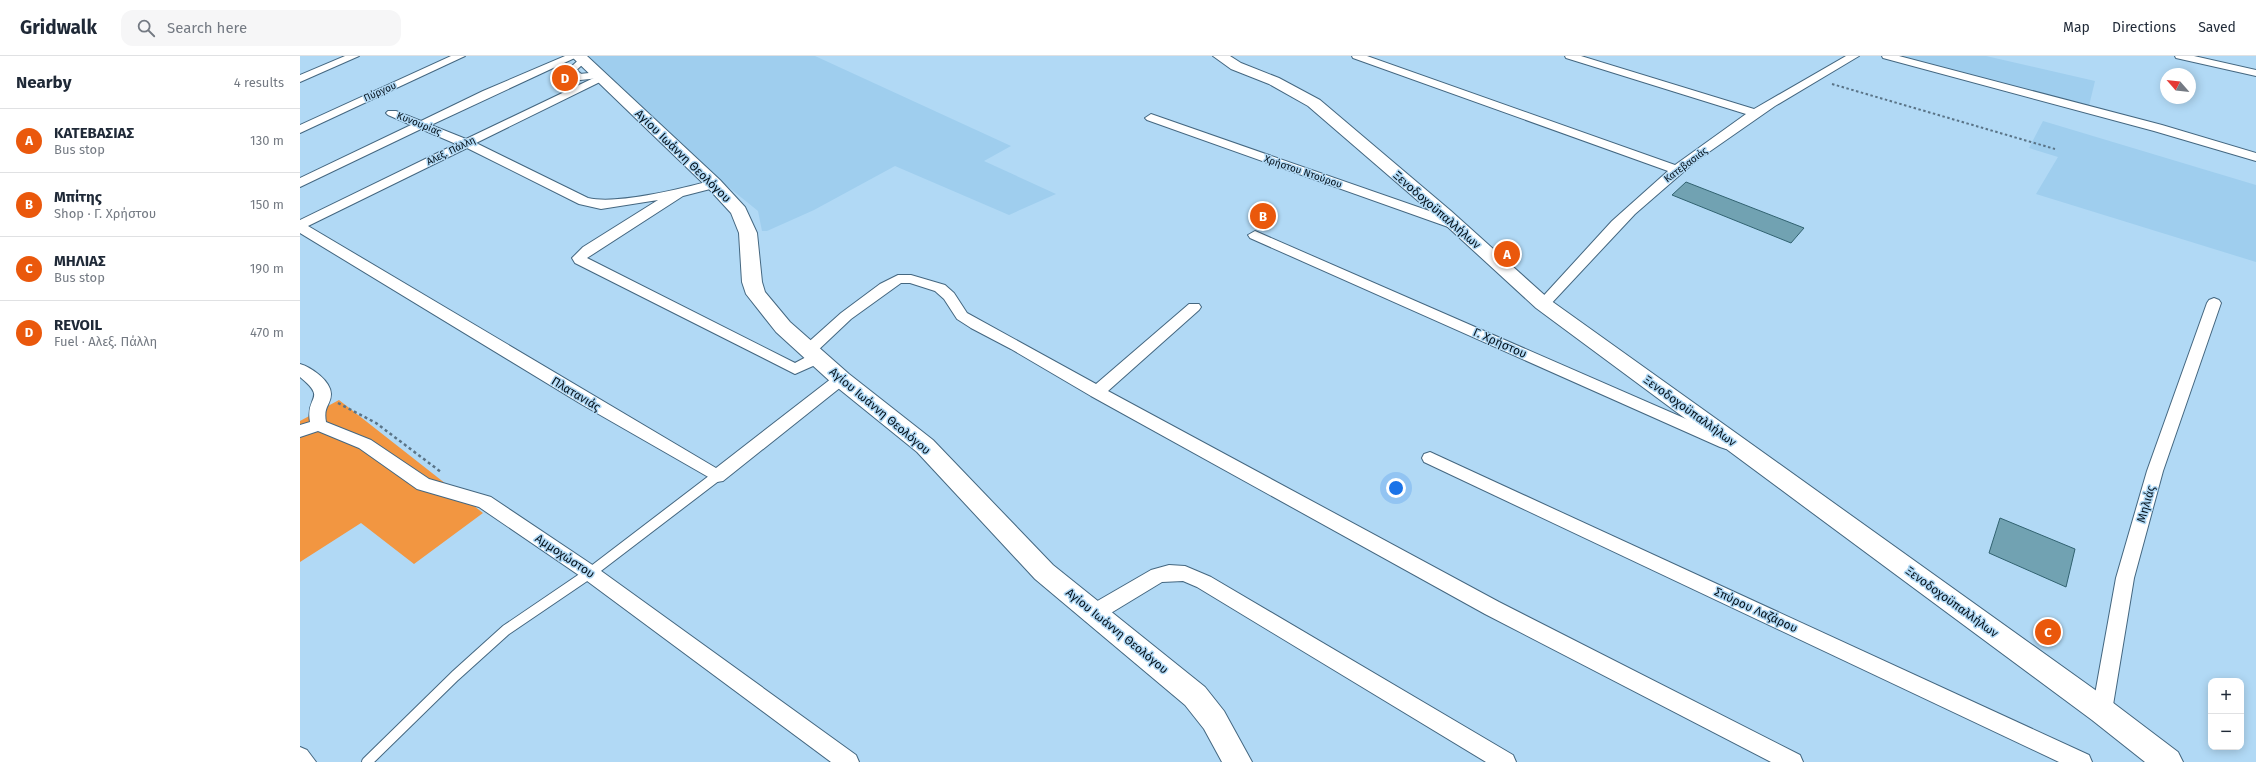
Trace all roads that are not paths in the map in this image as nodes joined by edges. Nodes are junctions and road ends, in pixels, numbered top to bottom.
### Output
1 (354, 56) edge
2 (460, 56) edge
3 (1220, 56) edge
4 (1357, 56) edge
5 (1570, 56) edge
6 (1854, 56) edge
7 (1888, 56) edge
8 (2180, 56) edge
9 (579, 58) edge
10 (2256, 73) edge
11 (601, 76) junction
12 (300, 79) edge
13 (392, 113) dead end
14 (1755, 113) junction
15 (1151, 118) dead end
16 (421, 124) junction
17 (300, 128) edge
18 (467, 143) junction
19 (2256, 157) edge
20 (1677, 170) junction
21 (300, 183) edge
22 (714, 184) junction
23 (678, 193) junction
24 (1456, 225) junction
25 (300, 226) edge
26 (1255, 235) dead end
27 (2214, 303) dead end
28 (1543, 304) junction
29 (1194, 307) dead end
30 (812, 354) junction
31 (300, 369) edge
32 (841, 379) junction
33 (1097, 392) junction
34 (319, 425) junction
35 (300, 431) edge
36 (1745, 451) junction
37 (1430, 458) dead end
38 (717, 476) junction
39 (590, 573) junction
40 (1094, 613) junction
41 (2102, 711) junction
42 (300, 757) edge
43 (305, 762) edge
44 (367, 762) edge
45 (848, 762) edge
46 (1237, 762) edge
47 (1505, 762) edge
48 (1792, 762) edge
49 (2081, 762) edge
50 (2168, 762) edge

1 - 12 street
2 - 17 street, Πύργου
3 - 24 street, Ξενοδοχοϋπαλλήλων
4 - 20 street
5 - 14 street
6 - 14 street, Κατεβασιάς
7 - 19 street
8 - 10 street
9 - 11 street, Αγίου Ιωάννη Θεολόγου
9 - 16 street
11 - 18 street, Αλεξ. Πάλλη
11 - 22 street, Αγίου Ιωάννη Θεολόγου
13 - 16 street, Κυνουρίας
14 - 20 street, Κατεβασιάς
15 - 24 street, Χρήστου Ντούρου
16 - 18 street, Κυνουρίας
16 - 21 street
18 - 23 street, Κυνουρίας
18 - 25 street, Αλεξ. Πάλλη
20 - 28 street, Κατεβασιάς
22 - 23 street
22 - 30 street, Αγίου Ιωάννη Θεολόγου
23 - 30 street
24 - 28 street, Ξενοδοχοϋπαλλήλων
25 - 38 street, Πλατανιάς
26 - 36 street, Γ. Χρήστου
27 - 41 street, Μηλιάς
28 - 36 street, Ξενοδοχοϋπαλλήλων
29 - 33 street
30 - 32 street, Αγίου Ιωάννη Θεολόγου
30 - 33 street
31 - 34 street
32 - 38 street
32 - 40 street, Αγίου Ιωάννη Θεολόγου
33 - 48 street
34 - 35 street
34 - 39 street, Αμμοχώστου
36 - 41 street, Ξενοδοχοϋπαλλήλων
37 - 49 street, Σπύρου Λαζάρου
38 - 39 lane
39 - 44 lane
39 - 45 street, Αμμοχώστου
40 - 46 street, Αγίου Ιωάννη Θεολόγου
40 - 47 street
41 - 50 street, Ξενοδοχοϋπαλλήλων
42 - 43 street

